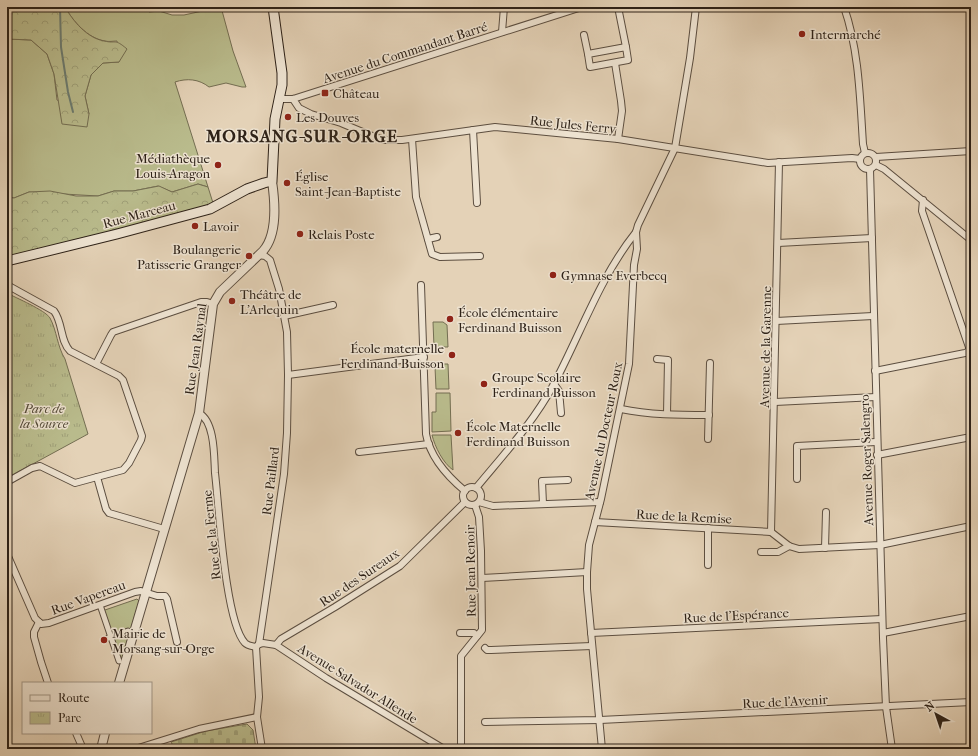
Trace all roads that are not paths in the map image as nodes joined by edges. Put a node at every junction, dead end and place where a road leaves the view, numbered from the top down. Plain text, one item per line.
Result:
1 (273, 7) edge
2 (504, 7) edge
3 (582, 7) edge
4 (618, 7) edge
5 (696, 7) edge
6 (844, 7) edge
7 (502, 32) junction
8 (584, 35) dead end
9 (626, 46) junction
10 (588, 54) junction
11 (615, 63) junction
12 (280, 99) junction
13 (294, 99) junction
14 (473, 130) junction
15 (412, 138) junction
16 (618, 139) junction
17 (675, 148) junction
18 (971, 151) edge
19 (865, 153) junction
20 (876, 157) junction
21 (860, 159) junction
22 (779, 162) junction
23 (876, 165) junction
24 (870, 169) junction
25 (272, 181) junction
26 (923, 200) junction
27 (477, 203) dead end
28 (636, 232) junction
29 (437, 237) dead end
30 (872, 238) junction
31 (428, 239) junction
32 (971, 240) edge
33 (778, 243) junction
34 (259, 255) junction
35 (480, 256) dead end
36 (7, 261) edge
37 (7, 285) edge
38 (421, 285) dead end
39 (213, 304) junction
40 (333, 305) dead end
41 (284, 316) junction
42 (873, 316) junction
43 (776, 321) junction
44 (971, 351) edge
45 (424, 358) junction
46 (657, 360) dead end
47 (710, 363) dead end
48 (96, 364) junction
49 (875, 371) junction
50 (288, 375) junction
51 (554, 384) junction
52 (876, 397) junction
53 (775, 402) junction
54 (621, 409) junction
55 (199, 413) junction
56 (561, 413) dead end
57 (667, 414) junction
58 (709, 415) junction
59 (971, 437) edge
60 (708, 439) dead end
61 (876, 442) junction
62 (429, 444) junction
63 (359, 452) dead end
64 (877, 455) junction
65 (96, 477) junction
66 (797, 479) dead end
67 (568, 480) dead end
68 (7, 482) edge
69 (476, 488) junction
70 (465, 491) junction
71 (465, 502) junction
72 (600, 502) junction
73 (477, 504) junction
74 (543, 504) junction
75 (826, 512) dead end
76 (595, 522) junction
77 (971, 526) edge
78 (708, 528) junction
79 (164, 529) junction
80 (771, 532) junction
81 (880, 545) junction
82 (789, 546) junction
83 (825, 548) junction
84 (761, 552) dead end
85 (7, 554) edge
86 (708, 566) dead end
87 (587, 572) junction
88 (482, 578) junction
89 (146, 592) junction
90 (100, 605) junction
91 (971, 616) edge
92 (882, 619) junction
93 (38, 622) junction
94 (460, 633) dead end
95 (591, 633) junction
96 (883, 633) junction
97 (134, 634) junction
98 (477, 636) junction
99 (109, 637) junction
100 (177, 642) dead end
101 (276, 645) junction
102 (258, 646) junction
103 (592, 646) junction
104 (485, 648) dead end
105 (119, 661) dead end
106 (48, 682) edge
107 (119, 682) edge
108 (971, 702) edge
109 (886, 707) junction
110 (256, 717) junction
111 (600, 720) junction
112 (485, 722) dead end
113 (76, 734) edge
114 (105, 734) edge
115 (83, 749) edge
116 (101, 749) edge
117 (135, 749) edge
118 (262, 749) edge
119 (444, 749) edge
120 (461, 749) edge
121 (602, 749) edge
122 (892, 749) edge

1 - 12 main road, Rue Jean Raynal
2 - 7 street
3 - 7 street, Avenue du Commandant Barré
4 - 9 street
5 - 17 street, Avenue du Docteur Roux
6 - 19 street
7 - 13 street, Avenue du Commandant Barré
8 - 10 street
9 - 10 street
9 - 11 street
10 - 11 street
11 - 16 street
12 - 13 street, Avenue du Commandant Barré
12 - 25 main road, Rue Jean Raynal
13 - 15 street, Rue Jules Ferry
14 - 15 street, Rue Jules Ferry
14 - 16 street, Rue Jules Ferry
14 - 27 street
15 - 31 street
16 - 17 street, Rue Jules Ferry
17 - 22 street, Rue Jules Ferry
17 - 28 street, Avenue du Docteur Roux
18 - 20 street
19 - 20 street
19 - 21 street
20 - 23 street
21 - 22 street, Rue Jules Ferry
21 - 24 street
22 - 33 street, Avenue de la Garenne
23 - 24 street
23 - 26 street
24 - 30 street, Avenue Roger Salengro
25 - 34 street, Rue Jean Raynal
25 - 36 main road, Rue Marceau
26 - 32 street
26 - 44 street
28 - 51 street
28 - 54 street, Avenue du Docteur Roux
29 - 31 street
30 - 33 street
30 - 42 street, Avenue Roger Salengro
31 - 35 street
33 - 43 street, Avenue de la Garenne
34 - 39 street, Rue Jean Raynal
34 - 41 street, Rue Paillard
37 - 48 street
38 - 45 street
39 - 48 street
39 - 55 street, Rue Jean Raynal
40 - 41 street
41 - 50 street, Rue Paillard
42 - 43 street
42 - 49 street, Avenue Roger Salengro
43 - 53 street, Avenue de la Garenne
44 - 49 street
45 - 50 street
45 - 62 street
46 - 57 street
47 - 58 street
48 - 65 street
49 - 52 street, Avenue Roger Salengro
50 - 102 street, Rue Paillard
51 - 56 street
51 - 69 street
52 - 53 street
52 - 61 street, Avenue Roger Salengro
53 - 80 street, Avenue de la Garenne
54 - 57 street
54 - 72 street, Avenue du Docteur Roux
55 - 79 street, Rue Jean Raynal
55 - 102 street, Rue de la Ferme
57 - 58 street
58 - 60 street
59 - 64 street
61 - 64 street, Avenue Roger Salengro
61 - 66 street
62 - 63 street
62 - 70 street
64 - 81 street, Avenue Roger Salengro
65 - 68 street
65 - 79 street
67 - 74 street
69 - 70 street
69 - 73 street
70 - 71 street
71 - 73 street
71 - 101 street, Rue des Sureaux
72 - 74 street
72 - 76 street, Avenue du Docteur Roux
73 - 74 street
73 - 88 street, Rue Jean Renoir
75 - 83 street
76 - 78 street, Rue de la Remise
76 - 87 street, Avenue du Docteur Roux
77 - 81 street
78 - 80 street, Rue de la Remise
78 - 86 street
79 - 89 street, Rue Jean Raynal
80 - 82 street
81 - 83 street
81 - 92 street, Avenue Roger Salengro
82 - 83 street
82 - 84 street
85 - 93 street
87 - 88 street
87 - 95 street, Avenue du Docteur Roux
88 - 98 street, Rue Jean Renoir
89 - 90 street, Rue Vapereau
89 - 97 street, Rue Jean Raynal
89 - 100 street
90 - 93 street, Rue Vapereau
90 - 99 street
91 - 96 street
92 - 95 street, Rue de l'Espérance
92 - 96 street, Avenue Roger Salengro
93 - 106 street
94 - 98 street, Rue Jean Renoir
95 - 103 street, Avenue du Docteur Roux
96 - 109 street, Avenue Roger Salengro
97 - 99 street
97 - 107 street, Rue Jean Raynal
98 - 120 street, Rue Jean Renoir
99 - 105 street
101 - 102 street
101 - 119 street, Avenue Salvador Allende
102 - 110 street, Rue Paillard
103 - 104 street
103 - 111 street, Avenue du Docteur Roux
108 - 109 street, Rue de l'Avenir
109 - 111 street, Rue de l'Avenir
109 - 122 street, Avenue Roger Salengro
110 - 117 street
110 - 118 street, Rue Paillard
111 - 112 street, Rue de l'Avenir
111 - 121 street, Avenue du Docteur Roux
113 - 115 street
114 - 116 street

